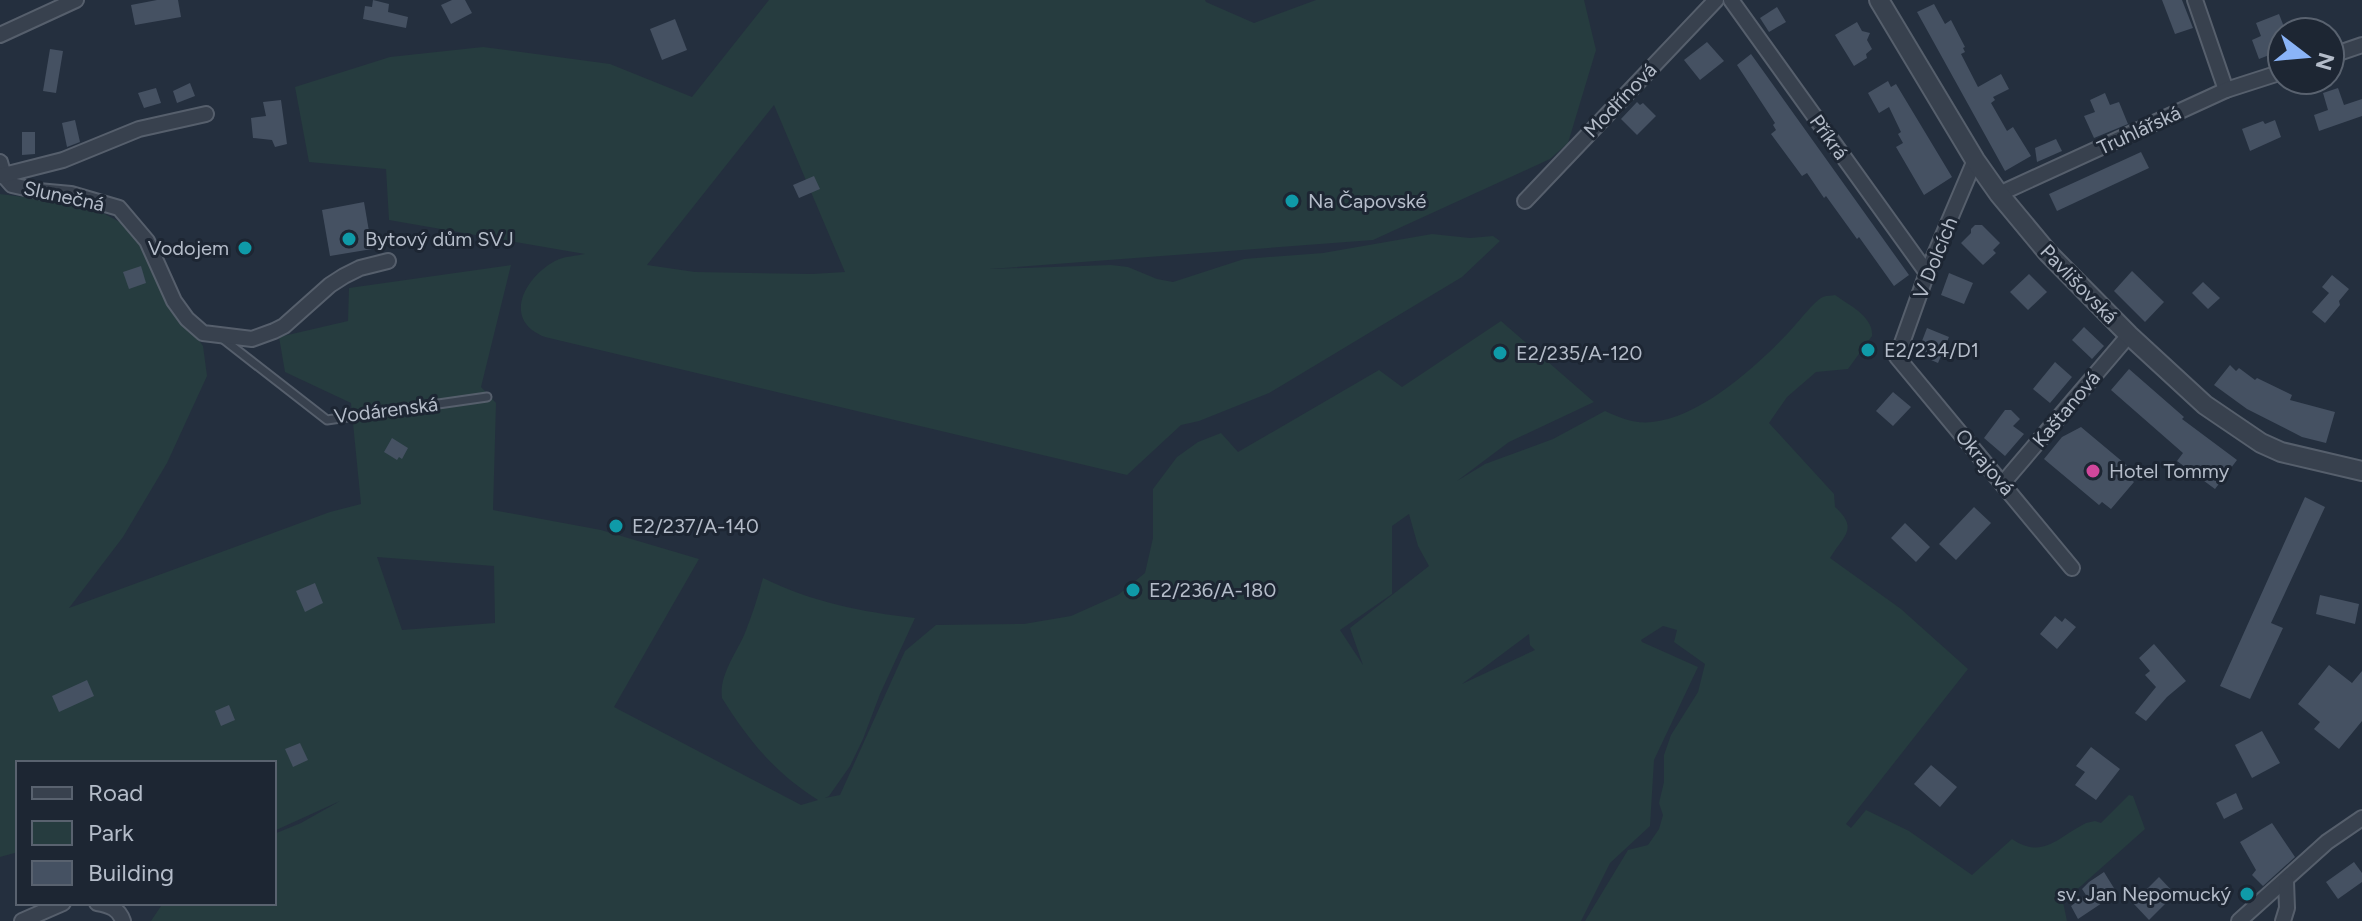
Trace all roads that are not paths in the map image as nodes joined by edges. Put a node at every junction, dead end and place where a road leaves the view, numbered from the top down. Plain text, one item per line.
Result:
1 (76, 0) edge
2 (1716, 0) edge
3 (1731, 0) edge
4 (2195, 0) edge
5 (1881, 1) edge
6 (0, 35) edge
7 (2266, 77) edge
8 (2226, 90) junction
9 (206, 114) dead end
10 (1975, 160) junction
11 (1, 172) edge
12 (1999, 194) junction
13 (1525, 201) dead end
14 (388, 261) dead end
15 (1927, 273) junction
16 (210, 334) junction
17 (2129, 335) junction
18 (1897, 357) joint
19 (487, 397) dead end
20 (2362, 471) edge
21 (2003, 483) junction
22 (2072, 568) dead end
23 (2362, 818) edge
24 (2286, 881) junction
25 (58, 905) edge
26 (107, 905) edge
27 (22, 921) edge
28 (123, 921) edge
29 (2239, 921) edge
30 (2283, 921) edge

1 - 6 street
2 - 13 street, Modřínová
3 - 15 street, Příkrá
4 - 8 street
5 - 10 street, Pavlišovská
7 - 8 street, Truhlářská
8 - 12 street, Truhlářská
9 - 11 street, Slunečná
10 - 12 street, Pavlišovská
10 - 15 street, V Dolcích
11 - 16 street, Slunečná
12 - 17 street, Pavlišovská
14 - 16 street
15 - 18 street, V Dolcích
16 - 19 lane, Vodárenská
17 - 20 street, Pavlišovská
17 - 21 street, Kaštanová
18 - 21 street, Okrajová
21 - 22 street, Okrajová
23 - 24 street
24 - 29 street
24 - 30 street
25 - 27 street
26 - 28 street

